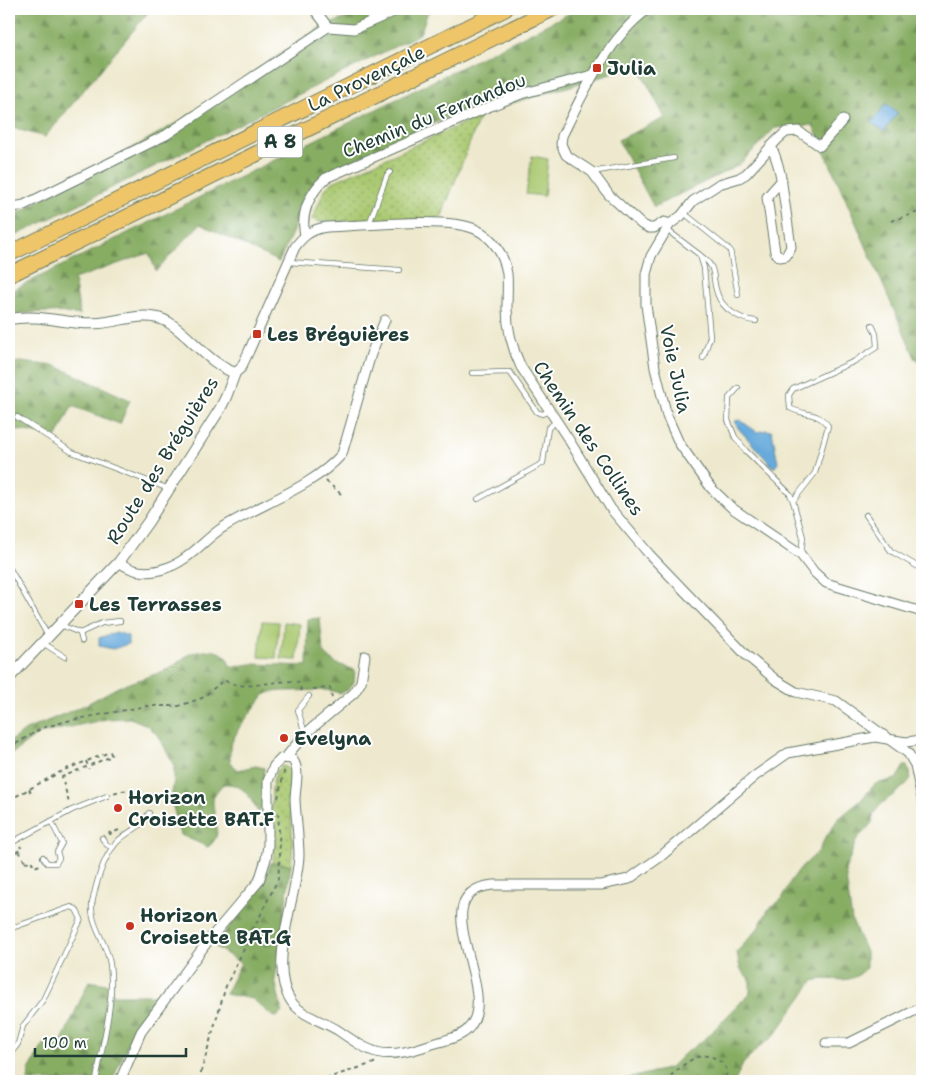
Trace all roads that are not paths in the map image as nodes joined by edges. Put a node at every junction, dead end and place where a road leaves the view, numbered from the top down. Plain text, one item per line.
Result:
1 (314, 9) edge
2 (400, 9) edge
3 (505, 9) edge
4 (552, 9) edge
5 (648, 9) edge
6 (328, 27) junction
7 (592, 75) junction
8 (844, 120) dead end
9 (771, 146) junction
10 (674, 158) dead end
11 (390, 172) dead end
12 (592, 172) junction
13 (782, 180) junction
14 (9, 208) edge
15 (684, 212) junction
16 (369, 225) junction
17 (668, 227) junction
18 (305, 235) junction
19 (9, 254) edge
20 (700, 255) junction
21 (288, 262) junction
22 (399, 270) dead end
23 (9, 275) edge
24 (738, 295) dead end
25 (9, 319) edge
26 (385, 320) dead end
27 (756, 321) dead end
28 (872, 325) dead end
29 (703, 358) dead end
30 (235, 372) junction
31 (472, 373) dead end
32 (738, 388) dead end
33 (550, 411) junction
34 (17, 417) dead end
35 (557, 421) junction
36 (169, 488) junction
37 (478, 499) dead end
38 (793, 501) junction
39 (866, 515) dead end
40 (801, 556) junction
41 (119, 562) junction
42 (9, 567) edge
43 (922, 569) edge
44 (922, 612) edge
45 (120, 621) dead end
46 (59, 624) junction
47 (80, 633) junction
48 (45, 640) junction
49 (82, 641) dead end
50 (65, 656) dead end
51 (365, 656) dead end
52 (9, 678) edge
53 (309, 696) dead end
54 (305, 734) junction
55 (922, 740) edge
56 (893, 741) junction
57 (286, 757) junction
58 (107, 796) road end
59 (922, 800) edge
60 (149, 813) road end
61 (51, 821) junction
62 (28, 825) dead end
63 (32, 831) junction
64 (102, 838) dead end
65 (9, 844) edge
66 (113, 847) junction
67 (43, 857) dead end
68 (91, 910) junction
69 (80, 913) junction
70 (9, 928) edge
71 (922, 1007) edge
72 (826, 1044) dead end
73 (9, 1056) edge
74 (96, 1081) edge
75 (120, 1081) edge

1 - 6 street
2 - 6 street
3 - 19 highway, La Provençale / A 8
4 - 23 highway, La Provençale / A 8
5 - 7 street
6 - 14 street
7 - 12 street
7 - 18 street, Chemin du Ferrandou
8 - 9 street, Voie Julia
9 - 13 street
9 - 15 street, Voie Julia
10 - 12 lane
11 - 16 lane
12 - 17 street
13 - 13 street
15 - 17 street, Voie Julia
15 - 24 lane
16 - 18 street, Chemin des Collines
16 - 33 street, Chemin des Collines
17 - 20 lane
17 - 40 street, Voie Julia
18 - 21 street, Route des Bréguières
20 - 27 lane
20 - 29 lane
21 - 22 lane
21 - 30 street, Route des Bréguières
25 - 30 street
26 - 41 street
28 - 38 lane
30 - 36 street, Route des Bréguières
31 - 33 lane
32 - 38 lane
33 - 35 street, Chemin des Collines
34 - 36 lane
35 - 37 lane
35 - 56 street, Chemin des Collines
36 - 41 street, Route des Bréguières
38 - 40 lane
39 - 43 lane
40 - 44 street, Voie Julia
41 - 46 street, Route des Bréguières
42 - 48 lane
45 - 47 lane
46 - 47 lane
46 - 48 street, Route des Bréguières
47 - 49 lane
48 - 50 lane
48 - 52 street, Route des Bréguières
51 - 54 street
53 - 54 lane
54 - 57 street
55 - 56 street
56 - 57 street
56 - 59 street, Chemin des Collines
57 - 75 street
58 - 61 lane
60 - 66 lane
61 - 63 lane
61 - 67 lane
62 - 63 lane
63 - 65 lane
64 - 66 lane
66 - 68 lane
68 - 69 lane
68 - 74 lane
69 - 70 lane
69 - 73 lane
71 - 72 street

